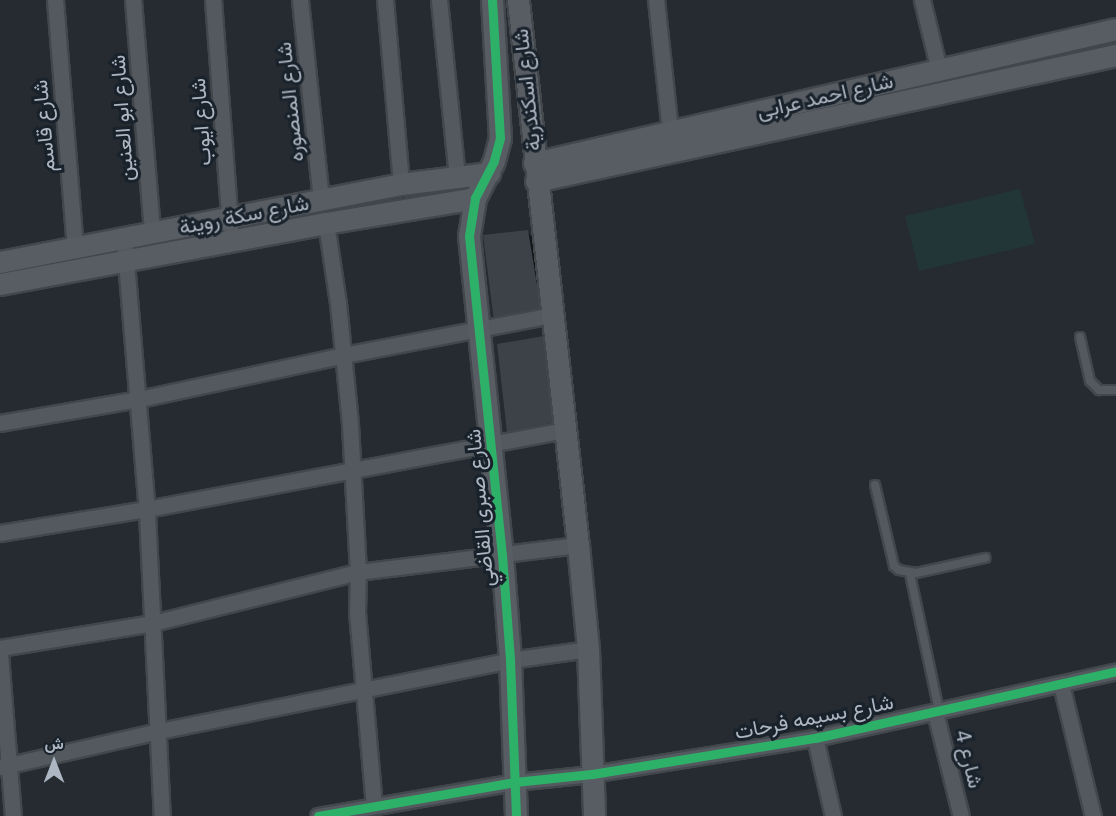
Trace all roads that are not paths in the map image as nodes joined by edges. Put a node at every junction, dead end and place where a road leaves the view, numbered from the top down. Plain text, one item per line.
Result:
1 (55, 0) edge
2 (134, 0) edge
3 (213, 0) edge
4 (300, 0) edge
5 (385, 0) edge
6 (439, 0) edge
7 (492, 0) edge
8 (518, 0) edge
9 (656, 0) edge
10 (922, 0) edge
11 (1116, 29) edge
12 (1116, 55) edge
13 (939, 70) junction
14 (670, 131) junction
15 (708, 133) junction
16 (535, 172) junction
17 (489, 173) junction
18 (458, 178) junction
19 (402, 184) junction
20 (475, 198) junction
21 (321, 200) junction
22 (229, 218) junction
23 (326, 223) junction
24 (152, 233) junction
25 (123, 239) junction
26 (232, 241) junction
27 (75, 248) junction
28 (126, 261) junction
29 (0, 262) edge
30 (0, 284) edge
31 (552, 315) junction
32 (480, 328) junction
33 (1080, 337) dead end
34 (344, 356) junction
35 (1116, 390) edge
36 (139, 399) junction
37 (0, 423) edge
38 (565, 430) junction
39 (492, 442) junction
40 (352, 469) junction
41 (875, 484) dead end
42 (147, 509) junction
43 (0, 533) edge
44 (578, 545) junction
45 (502, 555) junction
46 (985, 558) dead end
47 (358, 572) junction
48 (910, 574) junction
49 (153, 623) junction
50 (0, 648) edge
51 (588, 649) junction
52 (0, 655) edge
53 (510, 660) junction
54 (1116, 671) edge
55 (1061, 684) junction
56 (363, 690) junction
57 (937, 711) junction
58 (159, 731) junction
59 (815, 738) junction
60 (4, 766) edge
61 (592, 774) junction
62 (515, 782) junction
63 (374, 805) junction
64 (13, 816) edge
65 (162, 816) edge
66 (318, 816) edge
67 (516, 816) edge
68 (594, 816) edge
69 (833, 816) edge
70 (961, 816) edge
71 (1093, 816) edge

1 - 27 street, شارع قاسم
2 - 24 street, شارع ابو العنين
3 - 22 street, شارع ايوب
4 - 21 street, شارع المنصوره
5 - 19 street
6 - 18 street
7 - 17 street, شارع اسكندرية
8 - 16 street, شارع اسكندرية
9 - 14 street
10 - 13 street
11 - 13 street, شارع احمد عرابى
12 - 15 street, شارع احمد عرابى
13 - 15 street, شارع احمد عرابى
14 - 15 street, شارع احمد عرابى
14 - 16 street, شارع احمد عرابى
15 - 16 street, شارع احمد عرابى
16 - 31 street
17 - 18 street, شارع سكة روينة
17 - 20 street, شارع اسكندرية
18 - 19 street, شارع سكة روينة
19 - 21 street, شارع سكة روينة
20 - 23 street, شارع سكة روينة
20 - 32 street, شارع صبرى القاضي
21 - 22 street, شارع سكة روينة
22 - 24 street, شارع سكة روينة
22 - 26 street, شارع ايوب
23 - 26 street, شارع سكة روينة
23 - 34 street
24 - 25 street, شارع سكة روينة
25 - 27 street, شارع سكة روينة
25 - 28 street
26 - 28 street, شارع سكة روينة
27 - 29 street, شارع سكة روينة
28 - 30 street, شارع سكة روينة
28 - 36 street
31 - 32 street
31 - 38 street
32 - 34 street
32 - 39 street, شارع صبرى القاضي
33 - 35 lane
34 - 36 street
34 - 40 street
36 - 37 street
36 - 42 street
38 - 39 street
38 - 44 street
39 - 40 street
39 - 45 street, شارع صبرى القاضي
40 - 42 street
40 - 47 street
41 - 48 lane
42 - 43 street
42 - 49 street
44 - 45 street
44 - 51 street
45 - 47 street
45 - 53 street, شارع صبرى القاضي
46 - 48 lane
47 - 49 street
47 - 56 street
48 - 57 lane
49 - 50 street
49 - 58 street
51 - 53 street
51 - 61 street
52 - 60 street
53 - 56 street
53 - 62 street, شارع صبرى القاضي
54 - 55 street, شارع بسيمه فرحات
55 - 57 street, شارع بسيمه فرحات
55 - 71 street
56 - 58 street
56 - 63 street
57 - 59 street, شارع بسيمه فرحات
57 - 70 street, شارع 4
58 - 60 street
58 - 65 street
59 - 61 street, شارع بسيمه فرحات
59 - 69 street
60 - 64 street
61 - 62 street, شارع بسيمه فرحات
61 - 68 street
62 - 63 street, شارع بسيمه فرحات
62 - 67 street, شارع صبرى القاضي
63 - 66 street, شارع بسيمه فرحات

